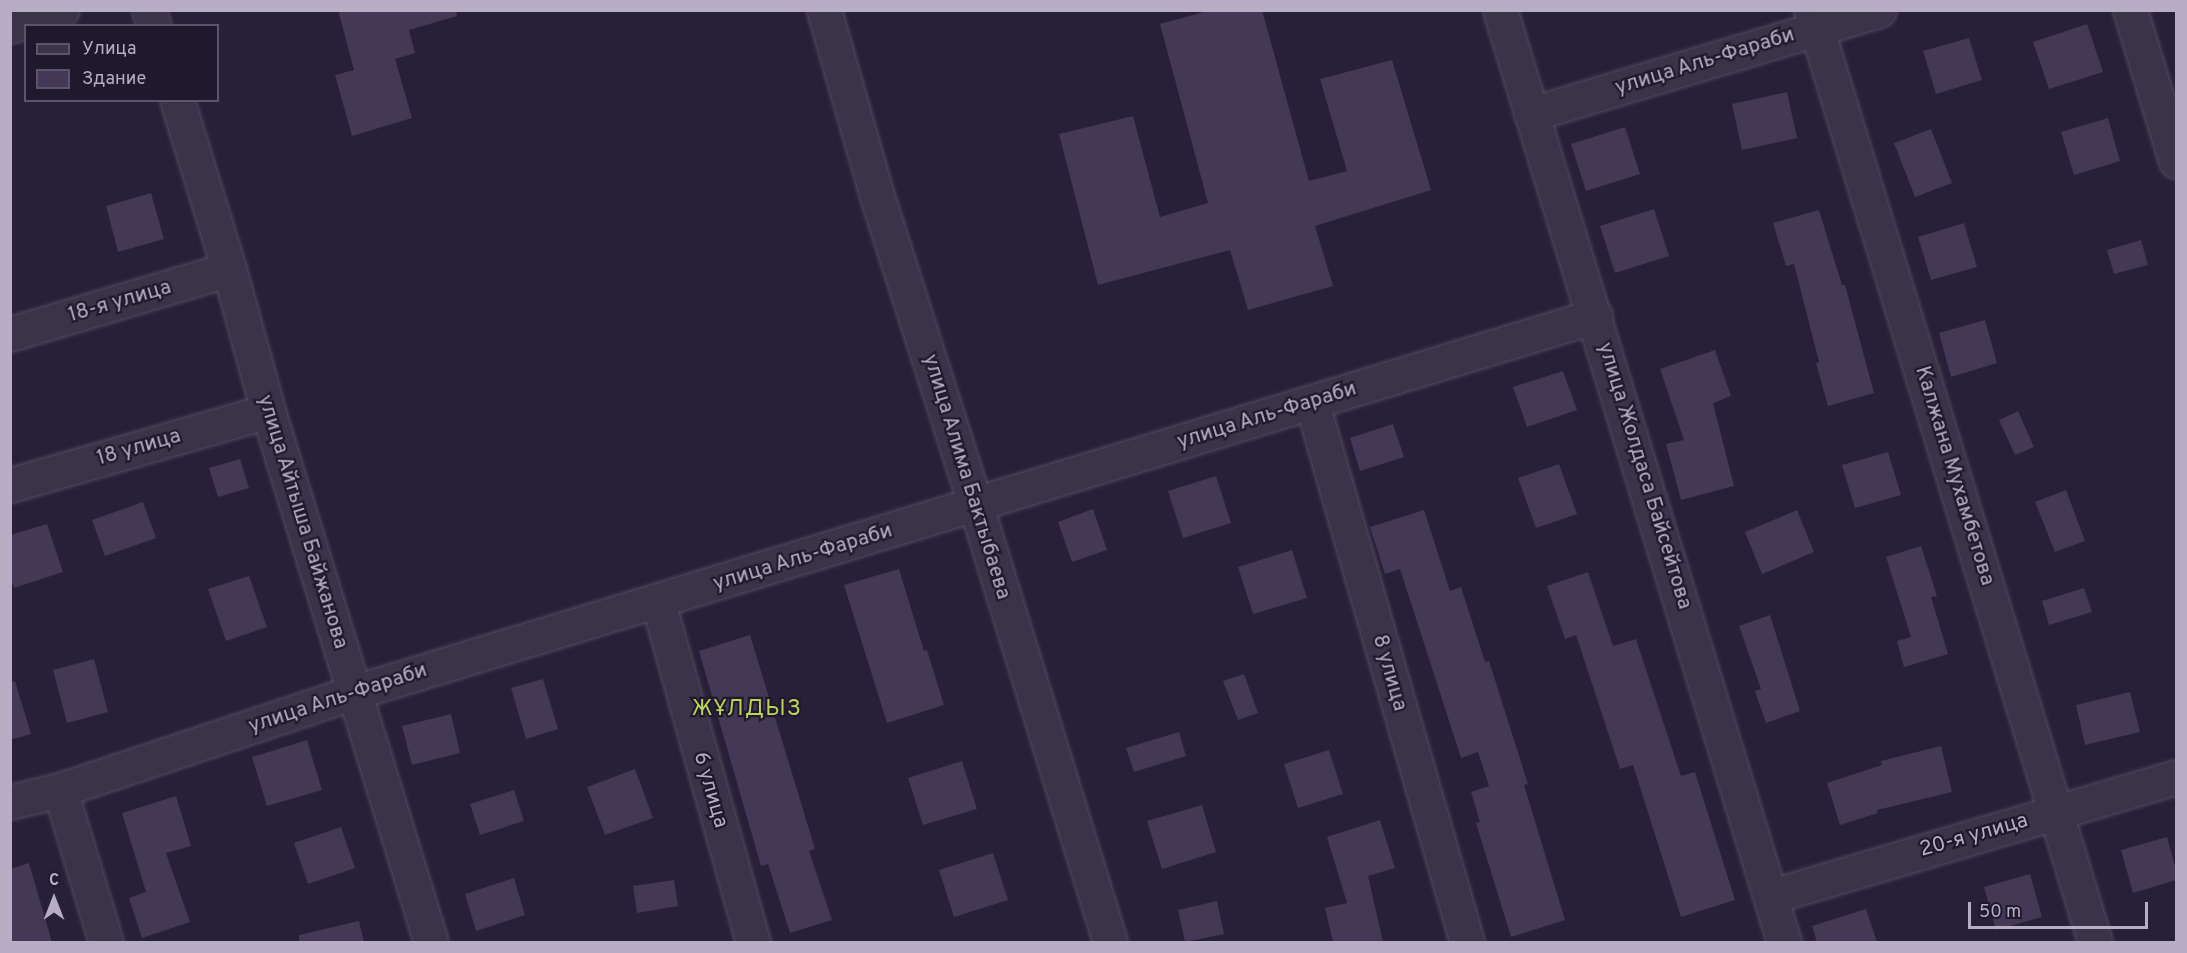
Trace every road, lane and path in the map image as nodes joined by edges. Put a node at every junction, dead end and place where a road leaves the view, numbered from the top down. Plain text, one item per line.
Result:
1 (62, 10) edge
2 (824, 10) edge
3 (1500, 10) edge
4 (1879, 10) edge
5 (2130, 10) edge
6 (1814, 20) edge
7 (10, 26) edge
8 (178, 102) edge
9 (1531, 114) junction
10 (2176, 161) edge
11 (229, 269) junction
12 (1595, 316) junction
13 (10, 334) edge
14 (1312, 403) junction
15 (268, 411) junction
16 (10, 485) edge
17 (976, 506) junction
18 (658, 602) junction
19 (355, 692) junction
20 (2176, 777) edge
21 (60, 790) junction
22 (10, 802) edge
23 (2057, 812) junction
24 (1772, 896) junction
25 (106, 942) edge
26 (430, 942) edge
27 (753, 942) edge
28 (1110, 942) edge
29 (1467, 942) edge
30 (1784, 942) edge
31 (2095, 942) edge

1 - 7 street
2 - 17 street, улица Алима Бактыбаева
3 - 9 street, улица Жолдаса Байсейтова
4 - 6 street, улица Аль-Фараби
5 - 10 street
6 - 9 street, улица Аль-Фараби
6 - 23 street, Калжана Мухамбетова
8 - 11 street, улица Айтыша Байжанова
9 - 12 street, улица Жолдаса Байсейтова
11 - 13 street, 18-я улица
11 - 15 street, улица Айтыша Байжанова
12 - 14 street, улица Аль-Фараби
12 - 24 street, улица Жолдаса Байсейтова
14 - 17 street, улица Аль-Фараби
14 - 29 street, 8 улица
15 - 16 street, 18 улица
15 - 19 street, улица Айтыша Байжанова
17 - 18 street, улица Аль-Фараби
17 - 28 street, улица Алима Бактыбаева
18 - 19 street, улица Аль-Фараби
18 - 27 street, 6 улица
19 - 21 street, улица Аль-Фараби
19 - 26 street, улица Айтыша Байжанова
20 - 23 street, 20-я улица
21 - 22 street, улица Аль-Фараби
21 - 25 street
23 - 24 street, 20-я улица
23 - 31 street, Калжана Мухамбетова
24 - 30 street, улица Жолдаса Байсейтова

